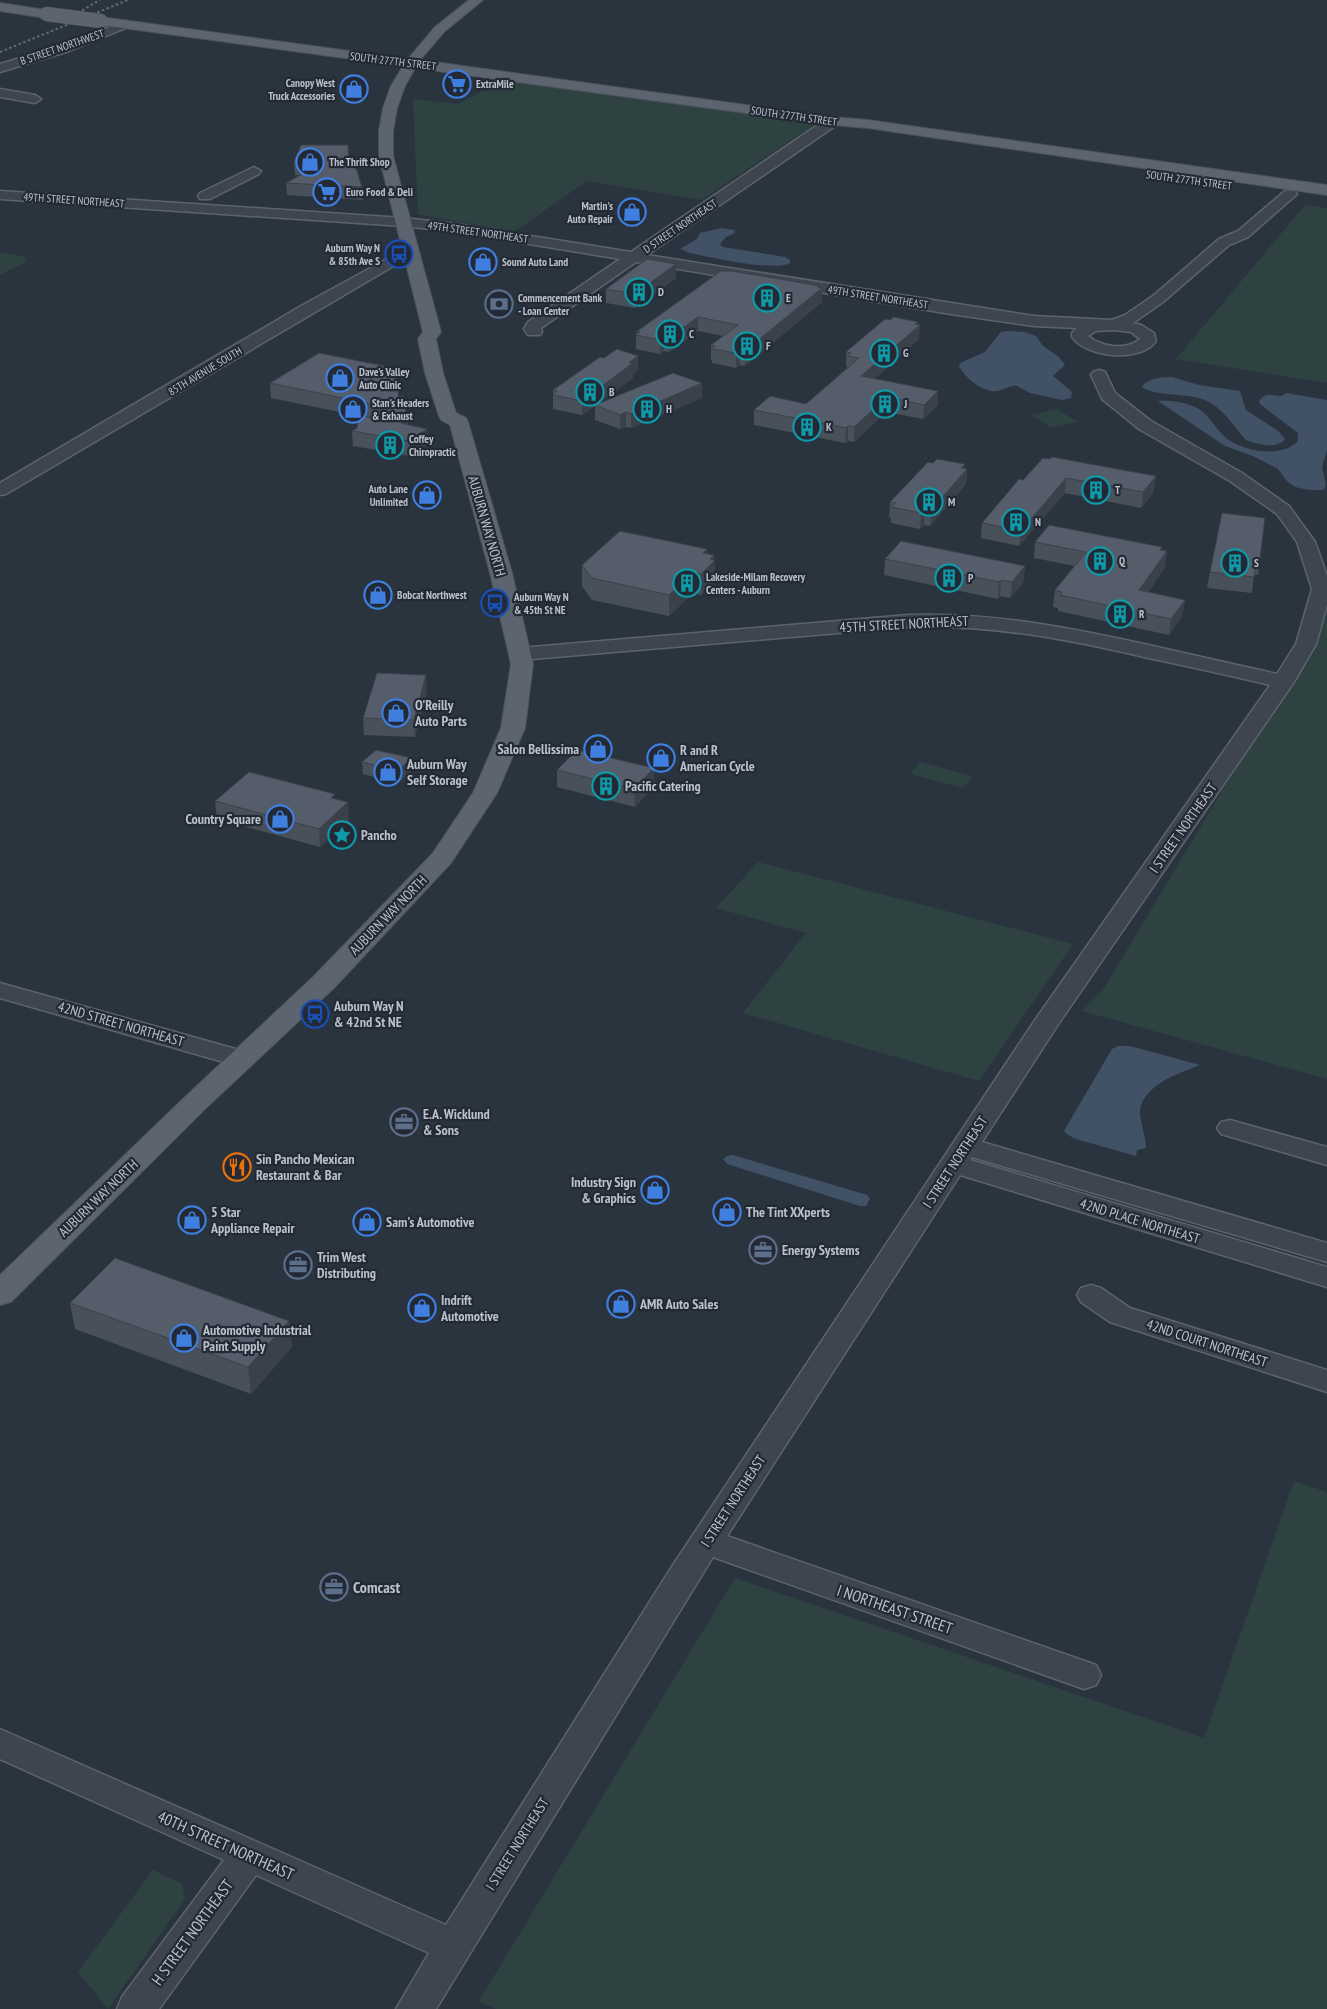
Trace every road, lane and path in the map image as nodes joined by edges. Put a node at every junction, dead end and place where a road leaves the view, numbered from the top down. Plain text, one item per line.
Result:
1 (476, 0) edge
2 (0, 7) edge
3 (448, 21) junction
4 (124, 24) junction
5 (357, 57) junction
6 (412, 64) junction
7 (0, 68) edge
8 (501, 74) junction
9 (395, 91) junction
10 (0, 93) edge
11 (35, 98) dead end
12 (839, 122) junction
13 (254, 171) dead end
14 (1222, 175) junction
15 (1327, 190) edge
16 (1282, 192) junction
17 (1327, 195) edge
18 (0, 196) edge
19 (1327, 199) edge
20 (208, 203) junction
21 (403, 222) junction
22 (410, 251) junction
23 (635, 257) junction
24 (1158, 299) junction
25 (951, 310) junction
26 (1108, 325) junction
27 (432, 332) junction
28 (534, 332) dead end
29 (1143, 332) junction
30 (1086, 343) junction
31 (1116, 350) junction
32 (448, 358) dead end
33 (1099, 375) junction
34 (0, 490) edge
35 (520, 661) junction
36 (1280, 688) junction
37 (0, 990) edge
38 (241, 1059) junction
39 (1230, 1128) dead end
40 (960, 1155) junction
41 (1327, 1156) edge
42 (1327, 1253) edge
43 (1327, 1277) edge
44 (0, 1294) edge
45 (1091, 1295) dead end
46 (1327, 1381) edge
47 (706, 1542) junction
48 (1084, 1675) dead end
49 (0, 1743) edge
50 (249, 1856) junction
51 (453, 1946) junction
52 (136, 2009) edge
53 (415, 2009) edge

1 - 3 main road
2 - 4 main road, SOUTH 277TH STREET, bridge
3 - 5 main road
3 - 6 main road
4 - 5 main road, SOUTH 277TH STREET
4 - 7 street, B STREET NORTHWEST
5 - 6 main road, SOUTH 277TH STREET
6 - 8 main road, SOUTH 277TH STREET
6 - 9 main road
8 - 9 main road
8 - 12 main road, SOUTH 277TH STREET
9 - 21 main road
10 - 11 street
12 - 14 main road, SOUTH 277TH STREET
12 - 16 main road, SOUTH 277TH STREET
12 - 23 street, D STREET NORTHEAST
13 - 20 street
14 - 15 main road, SOUTH 277TH STREET
14 - 16 main road
16 - 17 main road
16 - 19 main road, SOUTH 277TH STREET
16 - 24 street
18 - 20 street, 49TH STREET NORTHEAST
20 - 21 street, 49TH STREET NORTHEAST
21 - 22 main road
21 - 23 street, 49TH STREET NORTHEAST
22 - 27 main road
22 - 34 street, 85TH AVENUE SOUTH
23 - 25 street, 49TH STREET NORTHEAST
23 - 28 street, D STREET NORTHEAST
24 - 26 street
24 - 29 street
25 - 26 street, 49TH STREET NORTHEAST
25 - 30 street, 49TH STREET NORTHEAST
26 - 29 street, 49TH STREET NORTHEAST
26 - 30 street
27 - 32 main road
27 - 35 main road, AUBURN WAY NORTH
29 - 31 street
30 - 31 street, 49TH STREET NORTHEAST
30 - 33 street, I STREET NORTHEAST
31 - 33 street
33 - 36 street, I STREET NORTHEAST
35 - 36 street, 45TH STREET NORTHEAST
35 - 38 main road, AUBURN WAY NORTH
36 - 40 street, I STREET NORTHEAST
37 - 38 street, 42ND STREET NORTHEAST
38 - 44 main road, AUBURN WAY NORTH
39 - 41 street
40 - 42 street, 42ND PLACE NORTHEAST
40 - 43 street, 42ND PLACE NORTHEAST
40 - 47 street, I STREET NORTHEAST
45 - 46 street, 42ND COURT NORTHEAST
47 - 48 street, I NORTHEAST STREET
47 - 51 street, I STREET NORTHEAST
49 - 50 street, 40TH STREET NORTHEAST
50 - 51 street, 40TH STREET NORTHEAST
50 - 52 street, H STREET NORTHEAST
51 - 53 street, I STREET NORTHEAST

